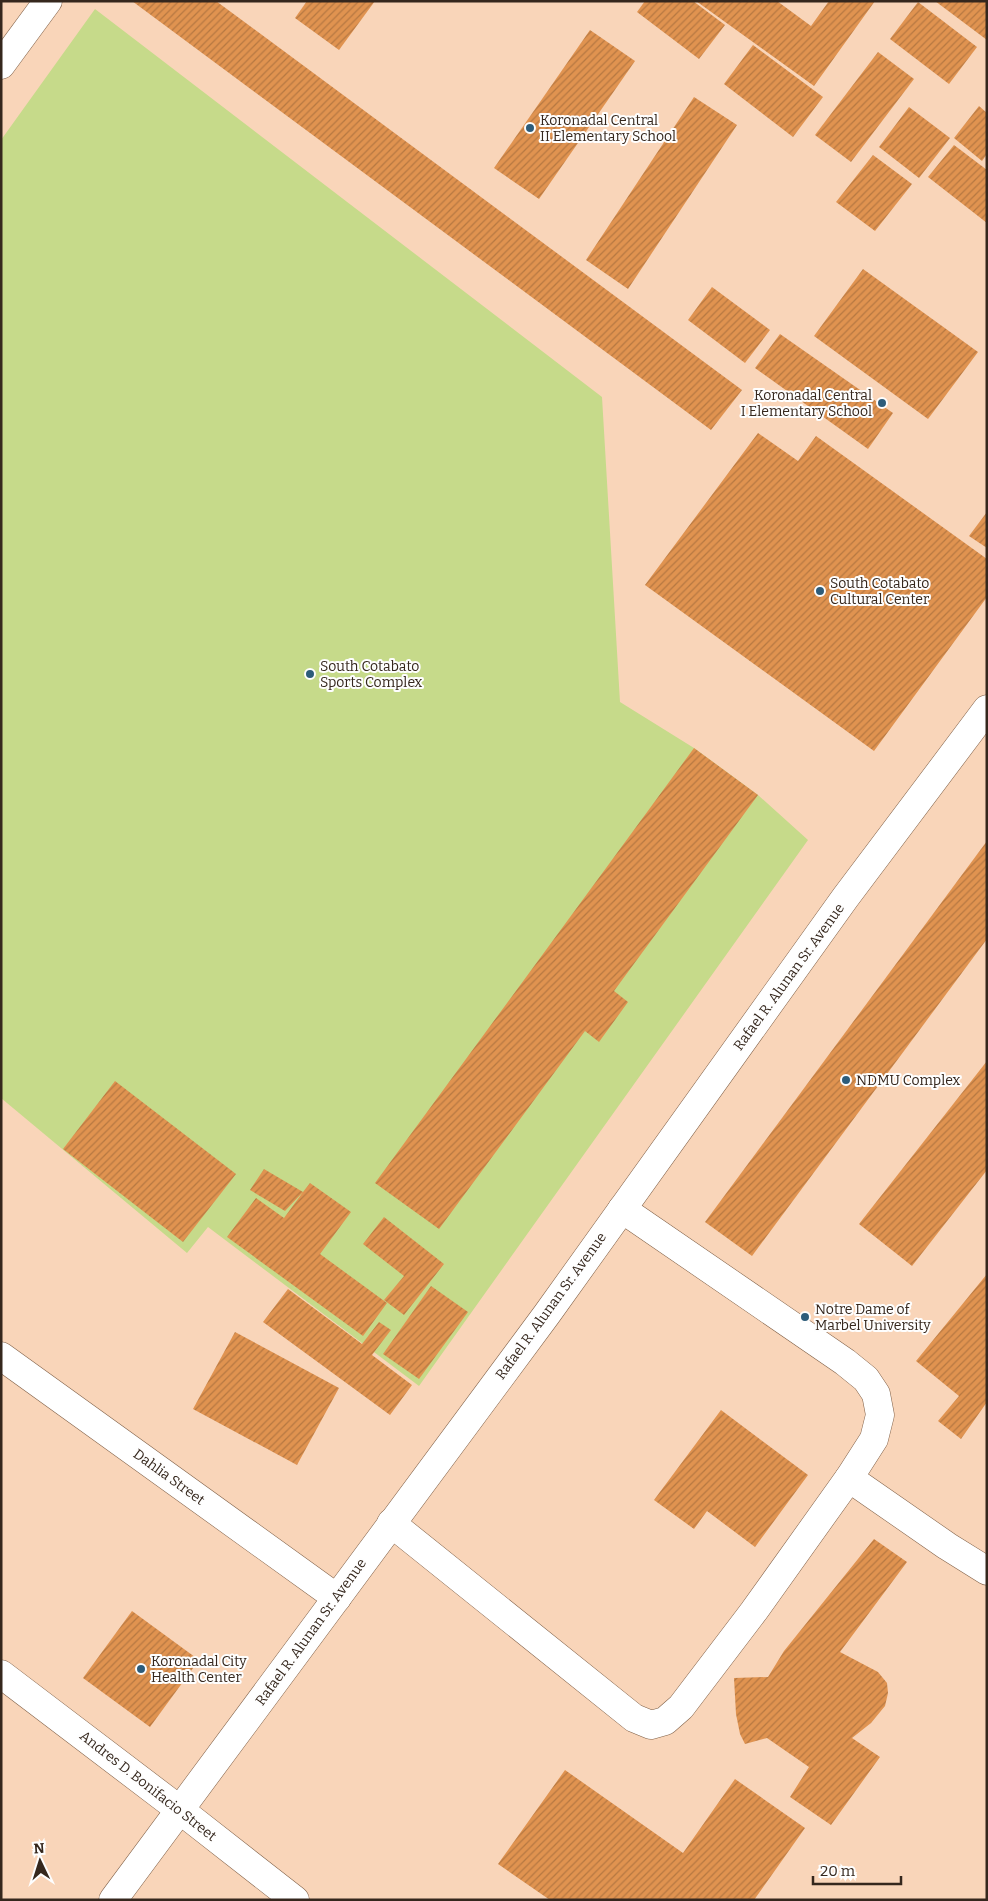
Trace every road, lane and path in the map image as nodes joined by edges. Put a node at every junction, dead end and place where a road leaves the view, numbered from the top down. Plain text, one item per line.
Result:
1 (48, 1) edge
2 (1, 65) edge
3 (987, 709) edge
4 (622, 1209) junction
5 (1, 1356) edge
6 (849, 1478) junction
7 (391, 1523) junction
8 (987, 1571) edge
9 (337, 1598) junction
10 (1, 1674) edge
11 (180, 1810) junction
12 (113, 1900) edge
13 (295, 1900) edge

1 - 2 main road
3 - 4 main road, Rafael R. Alunan Sr. Avenue
4 - 6 main road
4 - 7 main road, Rafael R. Alunan Sr. Avenue
5 - 9 main road, Dahlia Street
6 - 7 main road
6 - 8 main road
7 - 9 main road, Rafael R. Alunan Sr. Avenue
9 - 11 main road, Rafael R. Alunan Sr. Avenue
10 - 11 main road, Andres D. Bonifacio Street
11 - 12 main road, Rafael R. Alunan Sr. Avenue
11 - 13 main road, Andres D. Bonifacio Street

